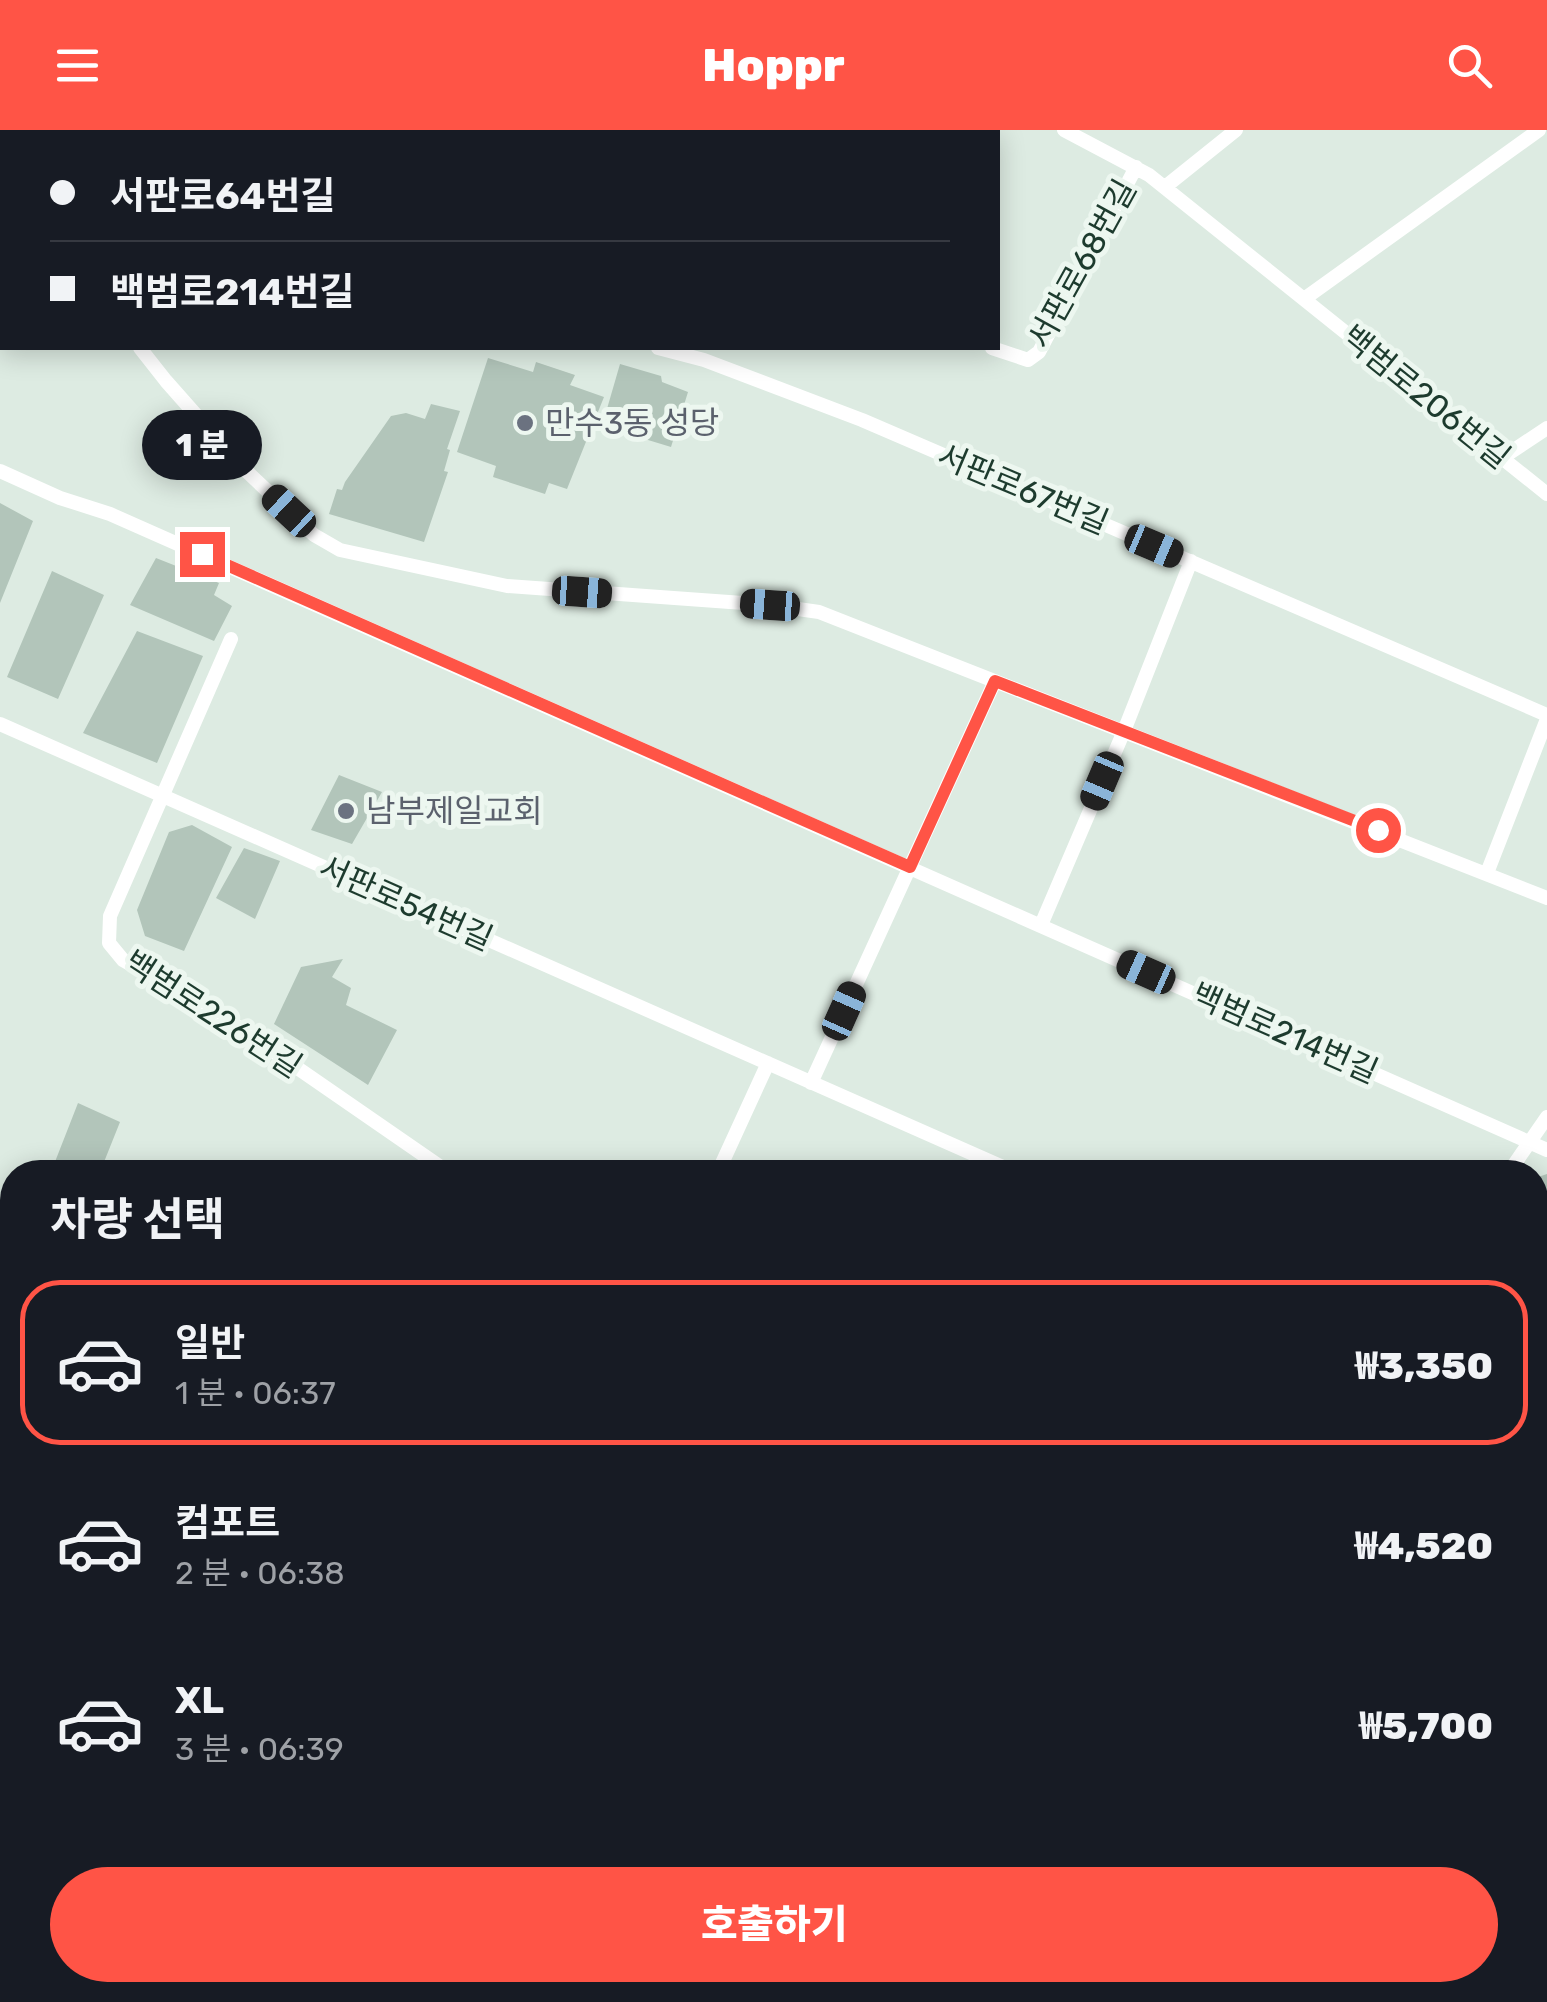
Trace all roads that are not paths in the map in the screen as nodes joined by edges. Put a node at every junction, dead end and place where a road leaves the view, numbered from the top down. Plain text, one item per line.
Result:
1 (1064, 130) edge
2 (1236, 130) edge
3 (1539, 130) edge
4 (1136, 167) junction
5 (1165, 187) junction
6 (1304, 300) junction
7 (142, 350) edge
8 (675, 350) edge
9 (998, 350) edge
10 (708, 354) edge
11 (1547, 428) edge
12 (1502, 458) junction
13 (0, 471) edge
14 (1547, 494) edge
15 (1191, 561) junction
16 (231, 639) dead end
17 (995, 681) junction
18 (1547, 717) edge
19 (0, 724) edge
20 (1124, 731) junction
21 (162, 796) junction
22 (910, 867) junction
23 (1487, 873) junction
24 (1547, 898) edge
25 (1041, 926) junction
26 (768, 1063) junction
27 (811, 1083) junction
28 (1547, 1117) edge
29 (1529, 1141) junction
30 (1547, 1150) edge
31 (431, 1160) edge
32 (724, 1160) edge
33 (987, 1160) edge
34 (1517, 1160) edge

1 - 4 lane, 백범로206번길
2 - 5 lane
3 - 6 lane, 백범로206번길
4 - 5 lane, 백범로206번길
4 - 9 lane, 서판로68번길
5 - 6 lane, 백범로206번길
6 - 12 lane, 백범로206번길
7 - 17 lane
8 - 10 lane, 서판로67번길
10 - 15 lane, 서판로67번길
11 - 12 lane
12 - 14 lane, 백범로206번길
13 - 22 lane, 백범로214번길
15 - 18 lane, 서판로67번길
15 - 20 lane
16 - 21 lane, 백범로226번길
17 - 20 lane
17 - 22 lane
18 - 23 lane
19 - 21 lane, 서판로54번길
20 - 23 lane
20 - 25 lane
21 - 26 lane, 서판로54번길
21 - 31 lane, 백범로226번길
22 - 25 lane, 백범로214번길
22 - 27 lane
23 - 24 lane
25 - 29 lane, 백범로214번길
26 - 27 lane, 서판로54번길
26 - 32 lane
27 - 33 lane, 서판로54번길
28 - 29 lane
29 - 30 lane, 백범로214번길
29 - 34 lane

